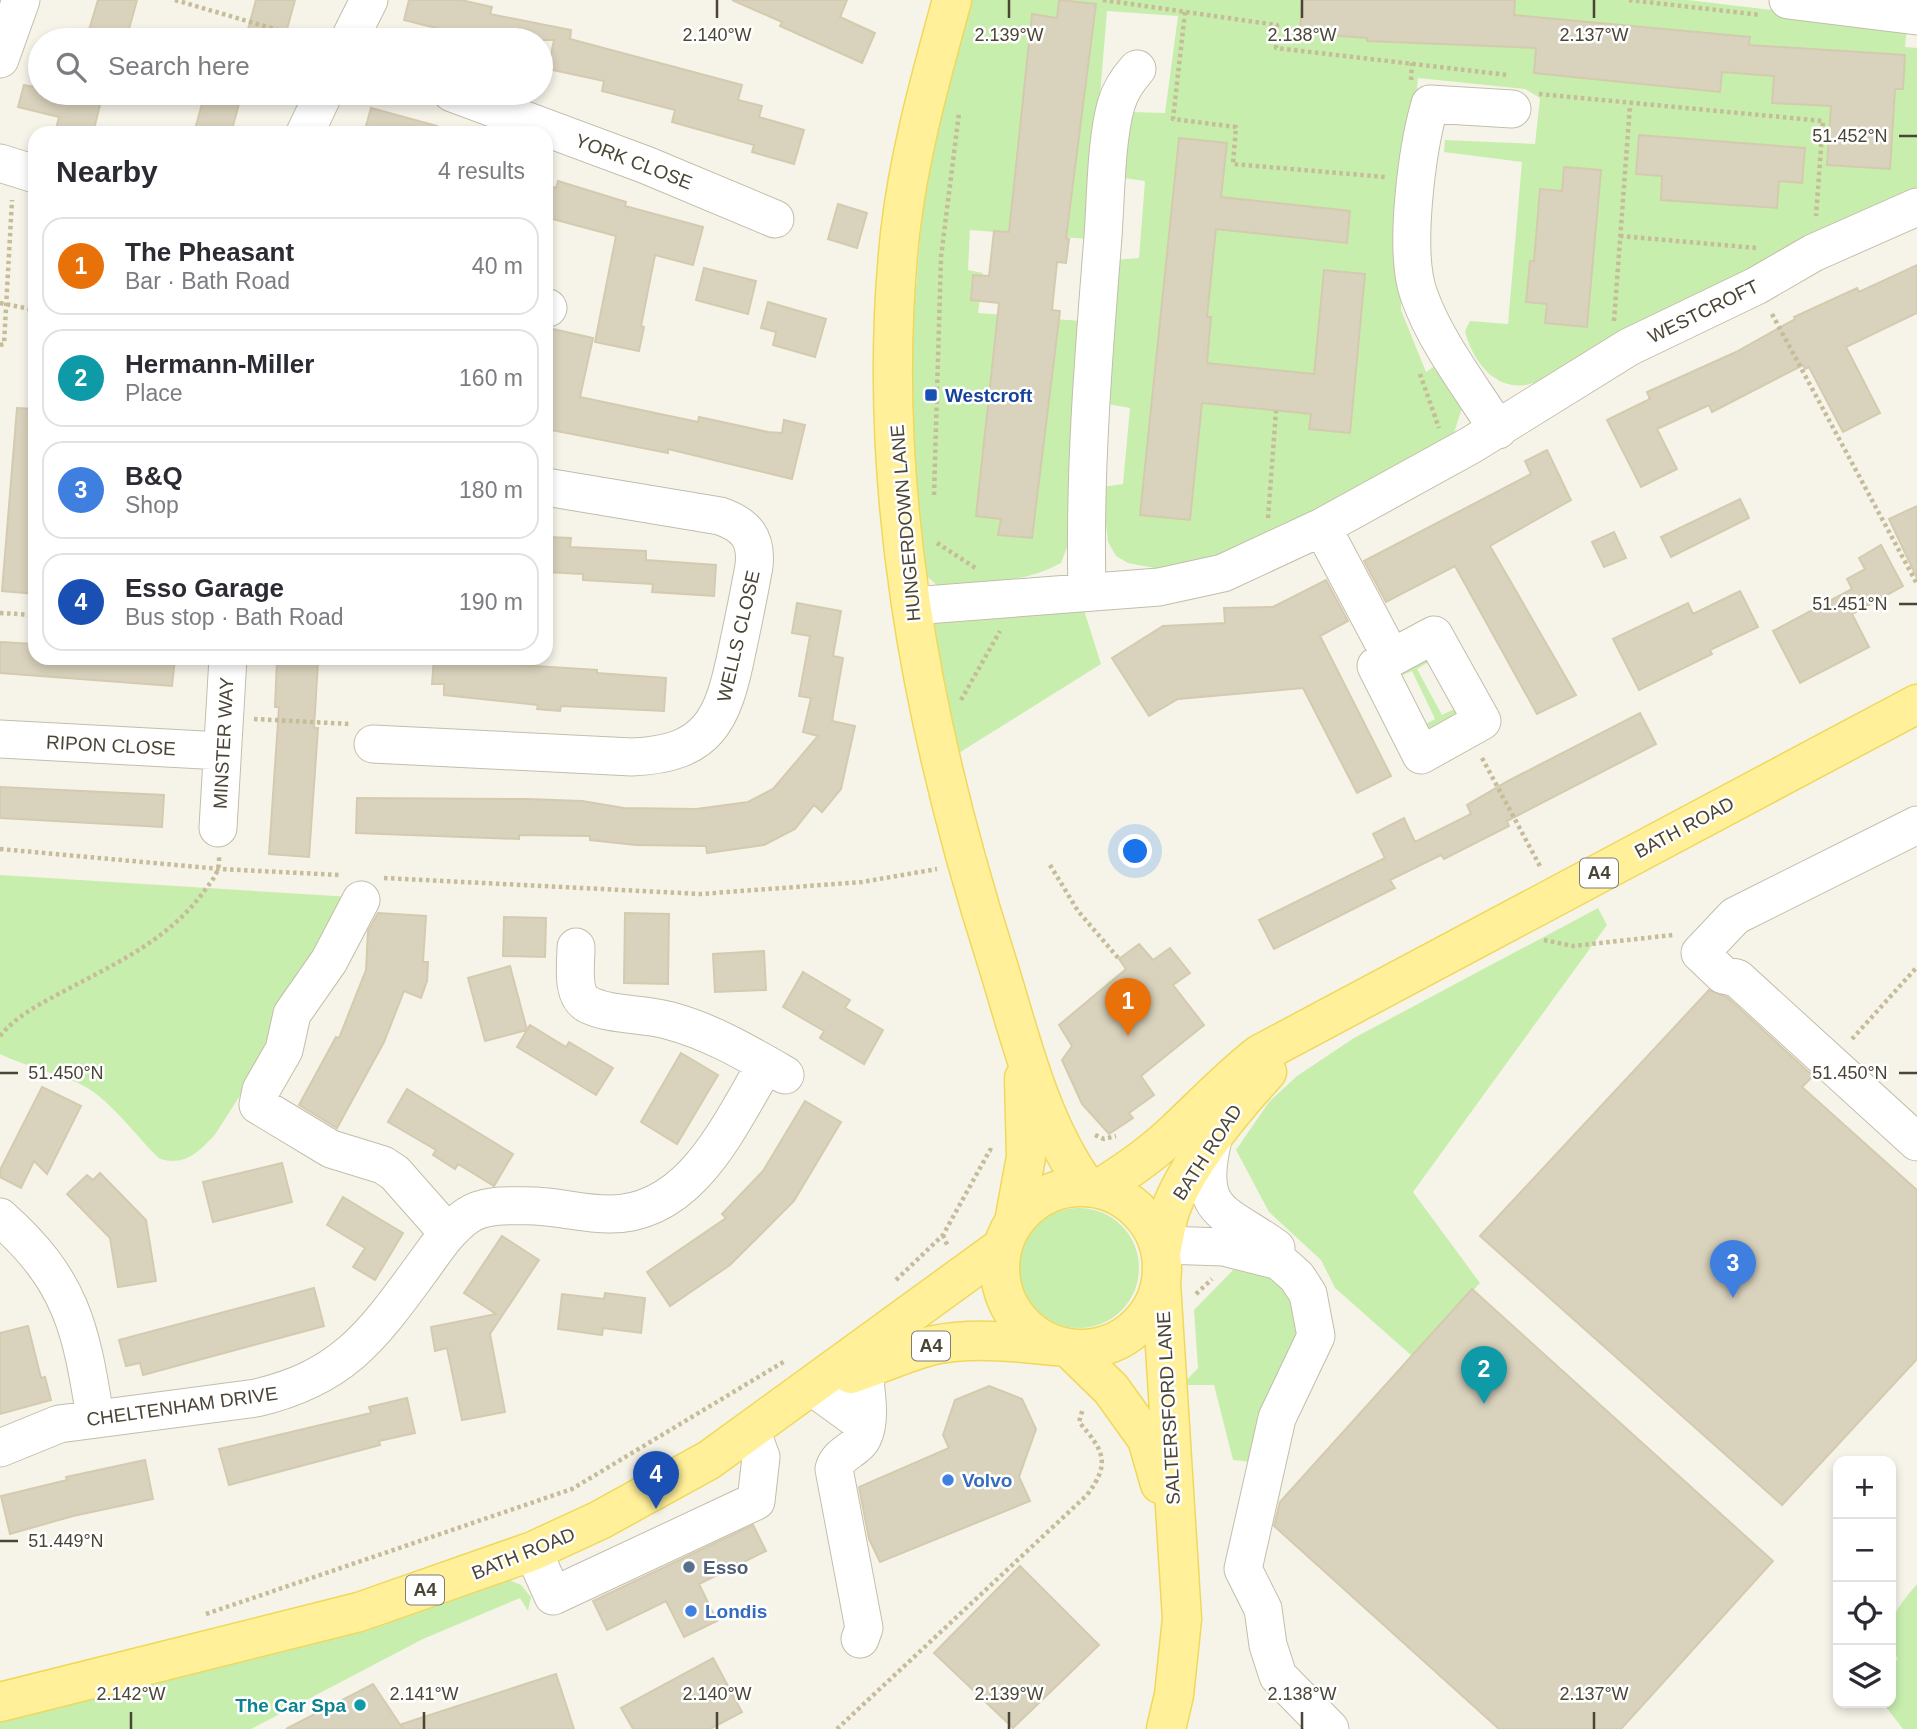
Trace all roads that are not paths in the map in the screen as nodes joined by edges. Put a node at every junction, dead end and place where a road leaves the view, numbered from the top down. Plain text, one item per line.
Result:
1 (21, 0) edge
2 (369, 0) edge
3 (952, 0) edge
4 (1788, 0) edge
5 (1917, 16) edge
6 (355, 28) edge
7 (0, 59) edge
8 (1138, 69) dead end
9 (318, 105) edge
10 (484, 105) edge
11 (1512, 109) dead end
12 (308, 126) edge
13 (541, 126) edge
14 (553, 130) edge
15 (1917, 207) edge
16 (756, 220) dead end
17 (1498, 430) junction
18 (553, 488) edge
19 (1322, 527) junction
20 (1087, 590) junction
21 (912, 606) junction
22 (1391, 657) junction
23 (228, 665) edge
24 (1909, 710) edge
25 (223, 735) junction
26 (392, 735) road end
27 (0, 739) edge
28 (1917, 825) edge
29 (218, 828) dead end
30 (359, 884) road end
31 (576, 947) dead end
32 (1341, 1010) junction
33 (1021, 1039) junction
34 (1213, 1139) junction
35 (1917, 1142) edge
36 (1093, 1187) junction
37 (0, 1217) edge
38 (448, 1233) junction
39 (1008, 1234) junction
40 (1169, 1271) junction
41 (1308, 1294) junction
42 (1063, 1347) junction
43 (864, 1369) junction
44 (801, 1372) junction
45 (95, 1417) junction
46 (866, 1426) junction
47 (751, 1430) junction
48 (0, 1448) edge
49 (1175, 1533) junction
50 (533, 1551) junction
51 (860, 1639) dead end
52 (0, 1702) edge
53 (1166, 1729) edge
54 (1329, 1729) edge

1 - 7 street
2 - 6 street
3 - 21 main road, HUNGERDOWN LANE
4 - 5 street
8 - 20 street
9 - 12 street
10 - 13 street, YORK CLOSE
11 - 17 street
14 - 16 street, YORK CLOSE
15 - 17 street, WESTCROFT
17 - 19 street, WESTCROFT
18 - 26 street, WELLS CLOSE
19 - 20 street, WESTCROFT
19 - 22 street
20 - 21 street, WESTCROFT
21 - 33 main road, HUNGERDOWN LANE
22 - 22 street
23 - 25 street, MINSTER WAY
24 - 32 main road, BATH ROAD / A4
25 - 27 street, RIPON CLOSE
25 - 29 street, MINSTER WAY
28 - 35 street
30 - 38 street
31 - 38 street, CHELTENHAM DRIVE
32 - 34 main road, BATH ROAD / A4
32 - 36 main road, BATH ROAD / A4
33 - 36 main road, HUNGERDOWN LANE
33 - 39 main road, HUNGERDOWN LANE
34 - 40 main road, BATH ROAD / A4
34 - 41 street
36 - 39 main road
36 - 40 main road
37 - 45 street
38 - 45 street, CHELTENHAM DRIVE
39 - 42 main road
39 - 44 main road, BATH ROAD / A4
40 - 41 street
40 - 42 main road
40 - 49 main road, SALTERSFORD LANE
41 - 54 street
42 - 43 main road, BATH ROAD / A4
42 - 49 main road, SALTERSFORD LANE
43 - 44 main road, BATH ROAD / A4
43 - 46 street
44 - 46 street
44 - 47 main road, BATH ROAD / A4
45 - 48 street, CHELTENHAM DRIVE
46 - 51 street
47 - 50 main road, BATH ROAD / A4
47 - 50 street
49 - 53 main road, SALTERSFORD LANE
50 - 52 main road, BATH ROAD / A4

